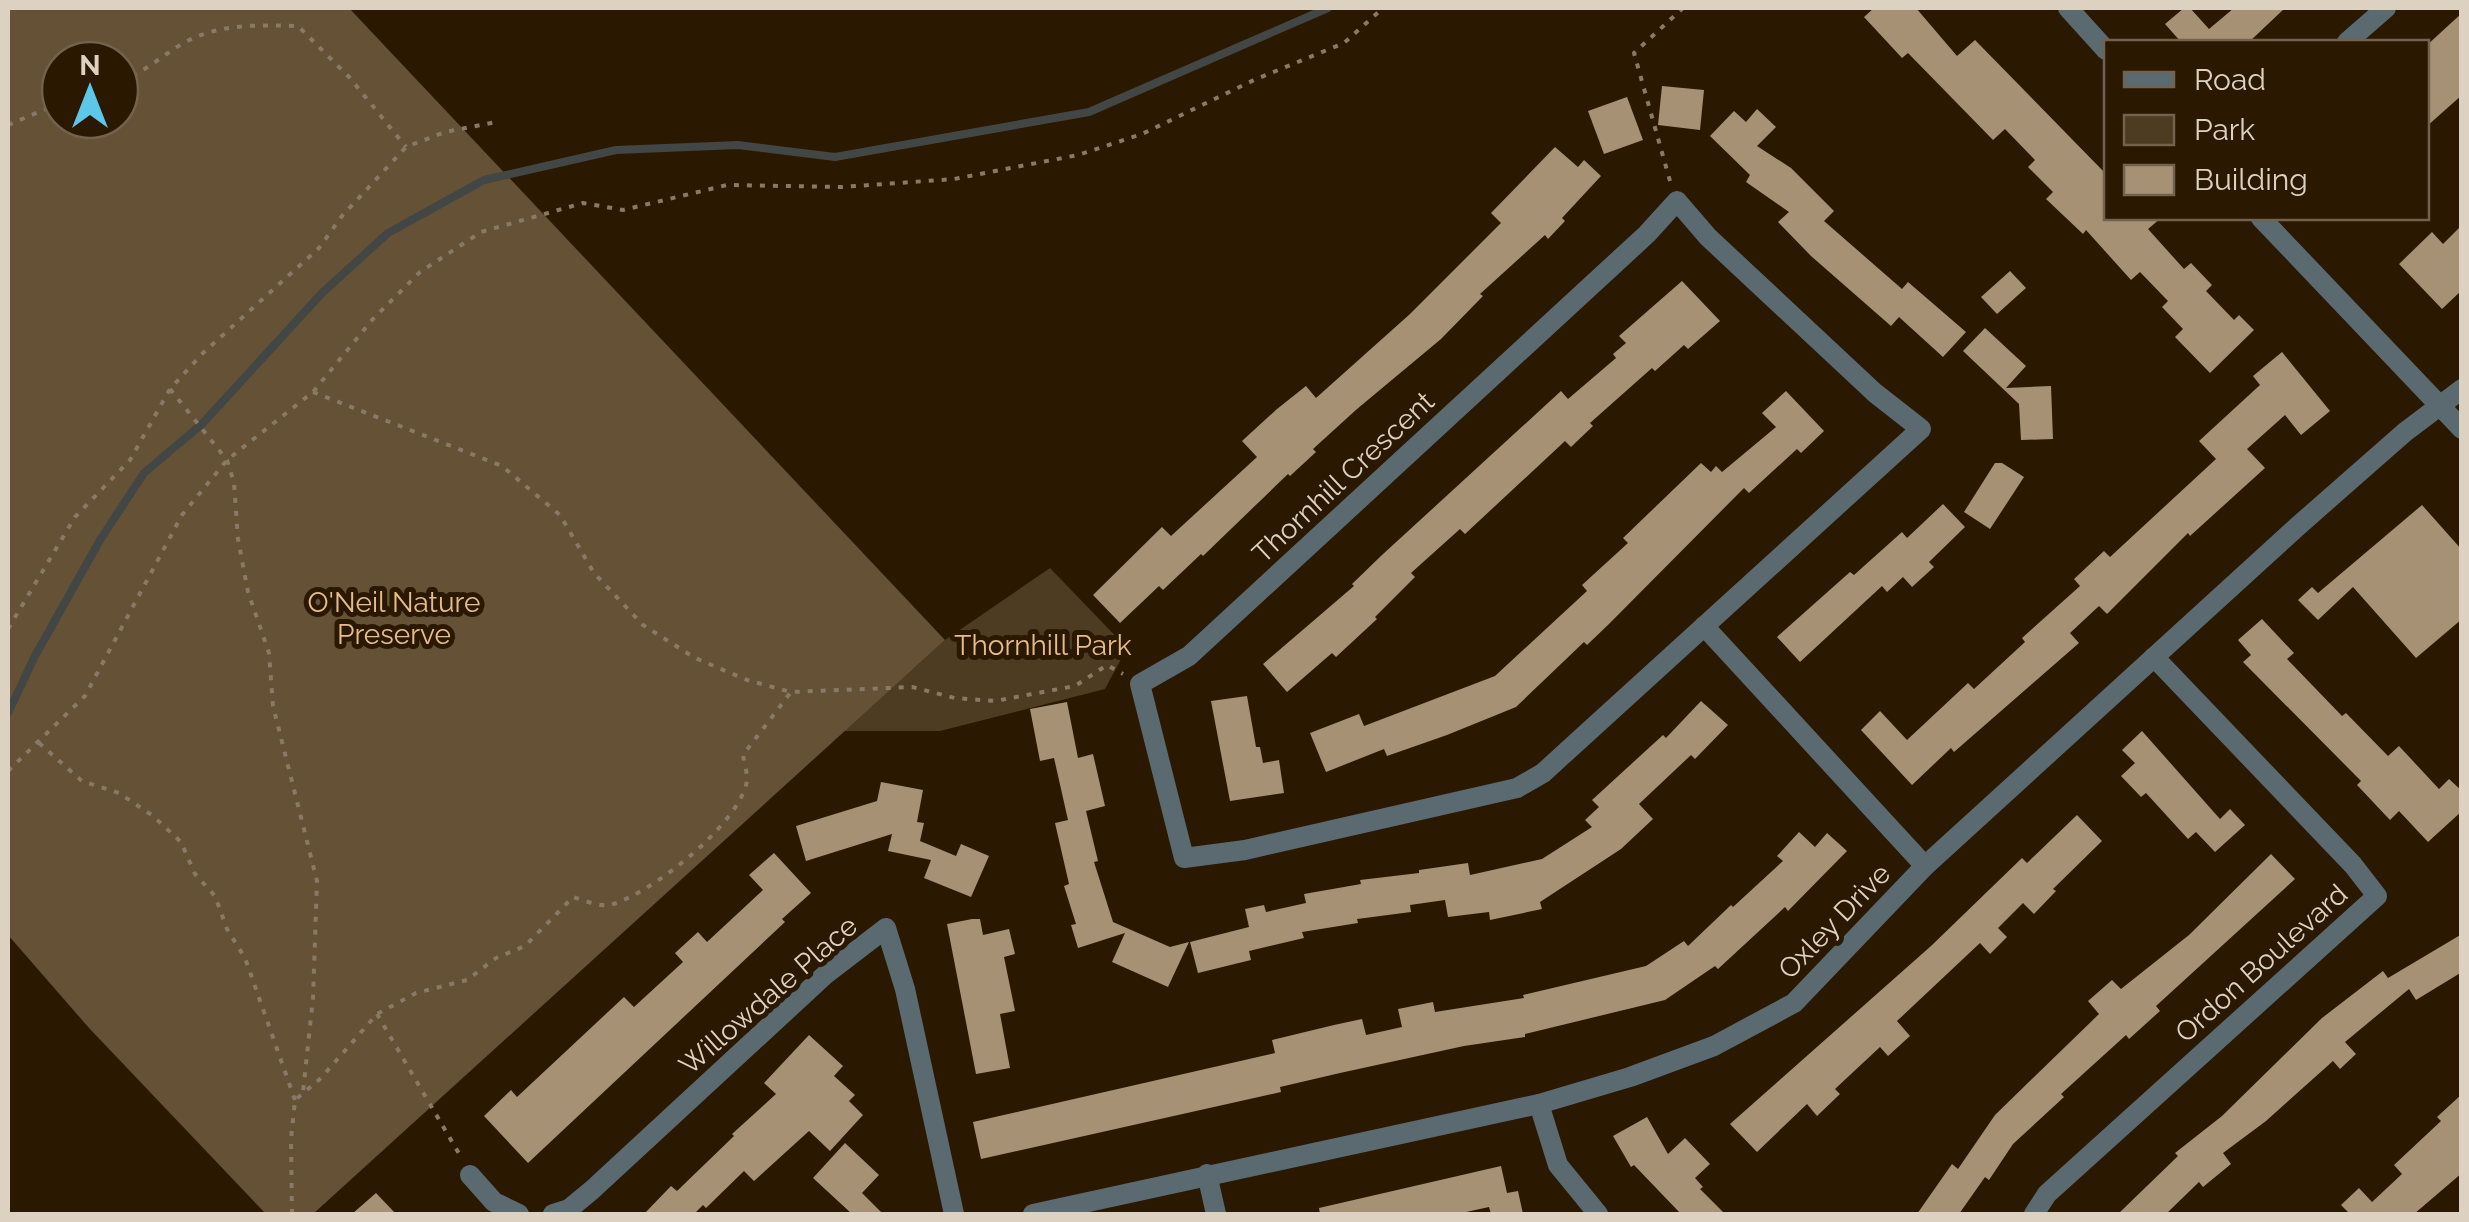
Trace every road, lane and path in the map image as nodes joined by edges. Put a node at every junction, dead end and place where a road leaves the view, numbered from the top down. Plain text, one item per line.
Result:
1 (1383, 8) edge
2 (1683, 8) edge
3 (2068, 8) edge
4 (2386, 8) edge
5 (2349, 40) edge
6 (2104, 48) edge
7 (140, 72) edge
8 (40, 112) edge
9 (496, 122) dead end
10 (8, 126) edge
11 (406, 147) junction
12 (1677, 200) junction
13 (2263, 220) edge
14 (2462, 388) edge
15 (170, 389) junction
16 (312, 392) junction
17 (2439, 409) junction
18 (2462, 429) edge
19 (227, 460) junction
20 (1704, 626) junction
21 (8, 629) edge
22 (2154, 656) junction
23 (1140, 684) junction
24 (791, 692) junction
25 (40, 743) junction
26 (8, 771) edge
27 (1924, 866) junction
28 (377, 1014) junction
29 (302, 1094) junction
30 (296, 1100) junction
31 (1539, 1104) junction
32 (1207, 1174) junction
33 (470, 1175) joint
34 (292, 1214) edge
35 (520, 1214) edge
36 (553, 1214) edge
37 (954, 1214) edge
38 (1033, 1214) edge
39 (1216, 1214) edge
40 (1598, 1214) edge
41 (2034, 1214) edge

1 - 16 path
2 - 12 path
3 - 6 street
4 - 5 street
7 - 11 path
8 - 10 path
9 - 11 path
11 - 15 path
12 - 20 street
12 - 23 street, Thornhill Crescent
13 - 17 street
14 - 17 street, Oxley Drive
15 - 19 path
15 - 21 path
16 - 19 path
16 - 24 path
17 - 18 street
17 - 22 street, Oxley Drive
19 - 25 path
19 - 29 path
20 - 23 street
20 - 27 street
22 - 27 street, Oxley Drive
22 - 41 street, Ordon Boulevard
23 - 24 path
24 - 28 path
25 - 26 path
25 - 30 path
27 - 31 street, Oxley Drive
28 - 29 path
28 - 33 path
29 - 30 path
30 - 34 path
31 - 32 street, Oxley Drive
31 - 40 street
32 - 38 street, Oxley Drive
32 - 39 street
33 - 35 street
36 - 37 street, Willowdale Place

